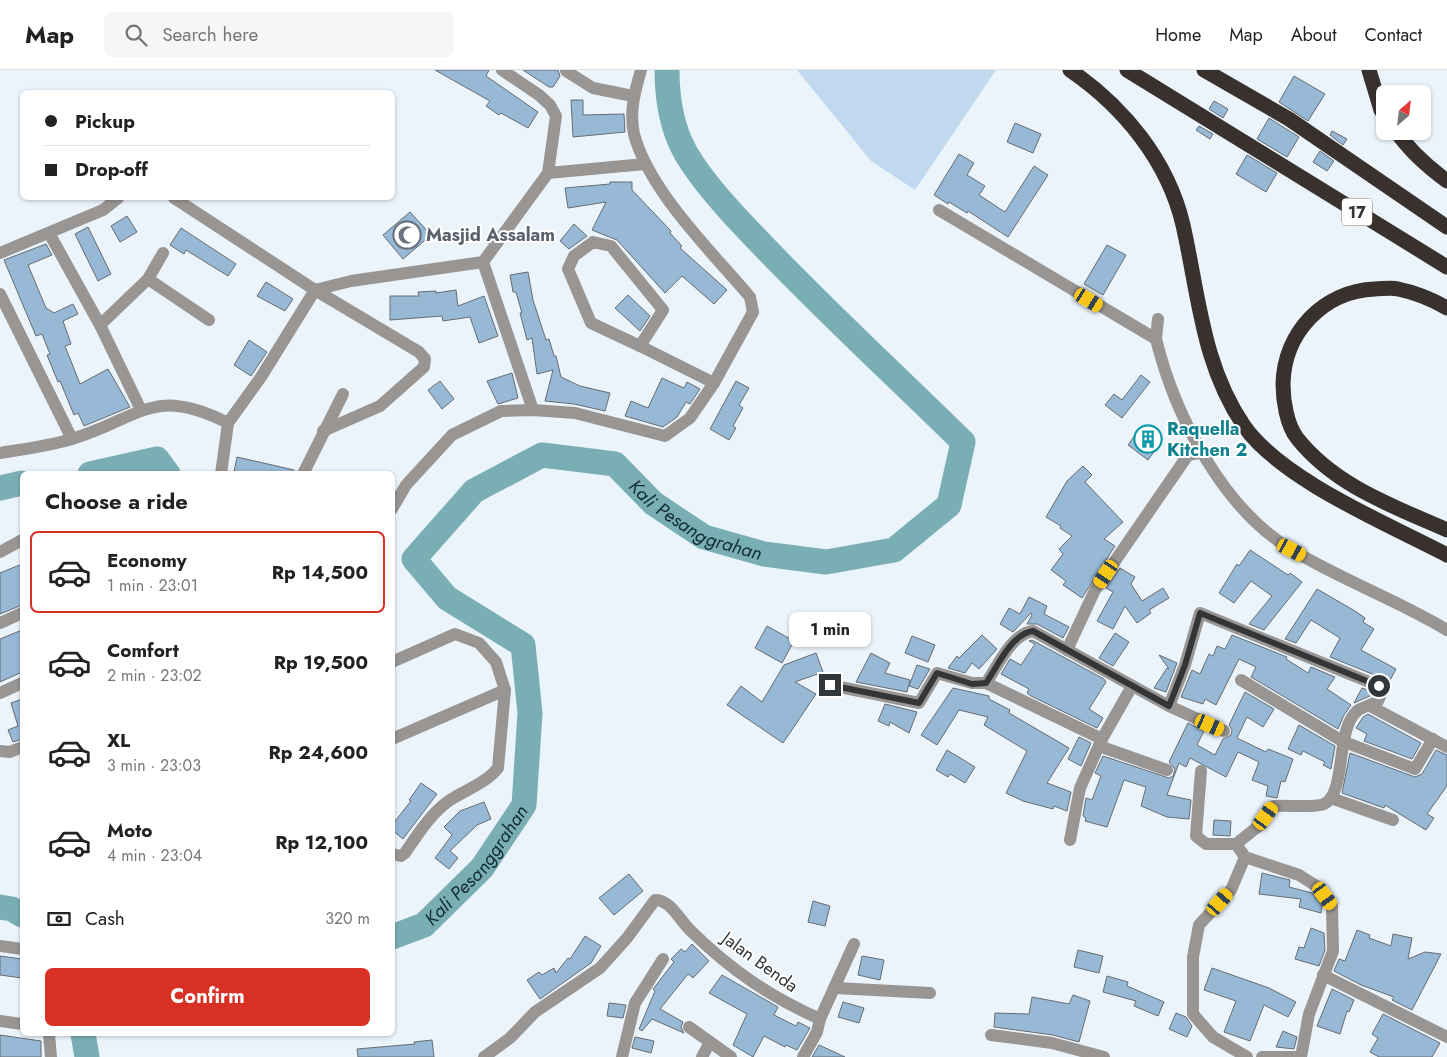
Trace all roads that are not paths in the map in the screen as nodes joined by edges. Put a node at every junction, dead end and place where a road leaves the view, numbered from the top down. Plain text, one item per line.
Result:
1 (502, 70) edge
2 (641, 70) edge
3 (1070, 70) edge
4 (1127, 70) edge
5 (1204, 70) edge
6 (1369, 70) edge
7 (566, 71) edge
8 (1376, 93) edge
9 (633, 96) junction
10 (1402, 140) edge
11 (645, 164) junction
12 (548, 173) junction
13 (1447, 181) edge
14 (116, 200) edge
15 (177, 200) edge
16 (938, 210) dead end
17 (1447, 226) edge
18 (49, 233) junction
19 (0, 253) edge
20 (163, 253) dead end
21 (483, 262) junction
22 (1447, 267) edge
23 (148, 279) junction
24 (315, 290) junction
25 (0, 294) edge
26 (1447, 308) edge
27 (1158, 319) dead end
28 (209, 320) dead end
29 (100, 325) junction
30 (1156, 339) junction
31 (640, 346) junction
32 (714, 383) junction
33 (342, 394) dead end
34 (141, 410) junction
35 (533, 410) junction
36 (228, 423) junction
37 (323, 431) junction
38 (72, 439) junction
39 (1204, 452) junction
40 (0, 453) edge
41 (221, 471) edge
42 (304, 471) edge
43 (395, 504) edge
44 (1447, 530) edge
45 (20, 541) edge
46 (0, 552) edge
47 (1447, 555) edge
48 (20, 613) edge
49 (0, 623) edge
50 (1447, 630) edge
51 (1067, 650) junction
52 (395, 661) edge
53 (1241, 680) dead end
54 (20, 683) edge
55 (986, 683) junction
56 (830, 685) dead end
57 (1132, 686) junction
58 (504, 690) junction
59 (0, 693) edge
60 (1169, 706) junction
61 (1370, 706) junction
62 (1224, 731) dead end
63 (395, 738) edge
64 (1433, 739) junction
65 (1342, 741) junction
66 (1100, 742) junction
67 (1447, 747) edge
68 (20, 748) edge
69 (0, 751) edge
70 (1167, 770) dead end
71 (1201, 771) dead end
72 (1331, 798) junction
73 (1393, 820) dead end
74 (1070, 840) dead end
75 (1236, 844) junction
76 (395, 855) edge
77 (1244, 857) junction
78 (854, 944) dead end
79 (0, 946) edge
80 (20, 949) edge
81 (663, 959) dead end
82 (1324, 975) junction
83 (836, 988) junction
84 (930, 993) dead end
85 (820, 1019) junction
86 (0, 1020) edge
87 (20, 1024) edge
88 (689, 1028) dead end
89 (991, 1035) dead end
90 (49, 1036) edge
91 (1447, 1037) edge
92 (710, 1042) junction
93 (51, 1057) edge
94 (484, 1057) edge
95 (622, 1057) edge
96 (702, 1057) edge
97 (731, 1057) edge
98 (803, 1057) edge
99 (1104, 1057) edge
100 (1246, 1057) edge
101 (1262, 1057) edge
102 (1296, 1057) edge
103 (1301, 1057) edge

1 - 12 street
2 - 9 street
3 - 47 highway
4 - 22 highway, 17
5 - 17 highway, 17
6 - 8 highway
7 - 9 street
9 - 11 street
10 - 13 highway
11 - 12 street
11 - 32 street
12 - 21 street
14 - 18 street
15 - 24 street
16 - 30 street
18 - 19 street
18 - 29 street
20 - 23 street
21 - 24 street
21 - 35 street
23 - 28 street
23 - 29 street
24 - 36 street
24 - 37 street
25 - 38 street
26 - 44 highway
27 - 30 street
29 - 34 street
30 - 39 street
31 - 31 street
31 - 32 street
32 - 35 street
33 - 37 street
34 - 36 street
34 - 38 street
35 - 43 street
36 - 41 street
37 - 42 street
38 - 40 street
39 - 50 street
39 - 51 street
45 - 46 street
48 - 49 street
51 - 55 street
51 - 57 street
52 - 58 street
53 - 65 street
54 - 59 street
55 - 56 street
55 - 66 street
57 - 60 street
57 - 66 street
58 - 63 street
58 - 76 street
60 - 61 street
60 - 62 street
61 - 64 street
61 - 65 street
64 - 65 street
64 - 67 street
65 - 72 street
66 - 70 street
66 - 74 street
68 - 69 street
71 - 75 street
72 - 73 street
72 - 75 street
75 - 77 street
77 - 82 street
77 - 100 street
78 - 83 street
79 - 80 street
81 - 95 street
82 - 91 street
82 - 103 street
83 - 84 street
83 - 85 street
85 - 94 street, Jalan Benda
85 - 98 street
86 - 87 street
88 - 92 street
89 - 99 street
90 - 93 street
92 - 96 street
92 - 97 street
101 - 102 street

